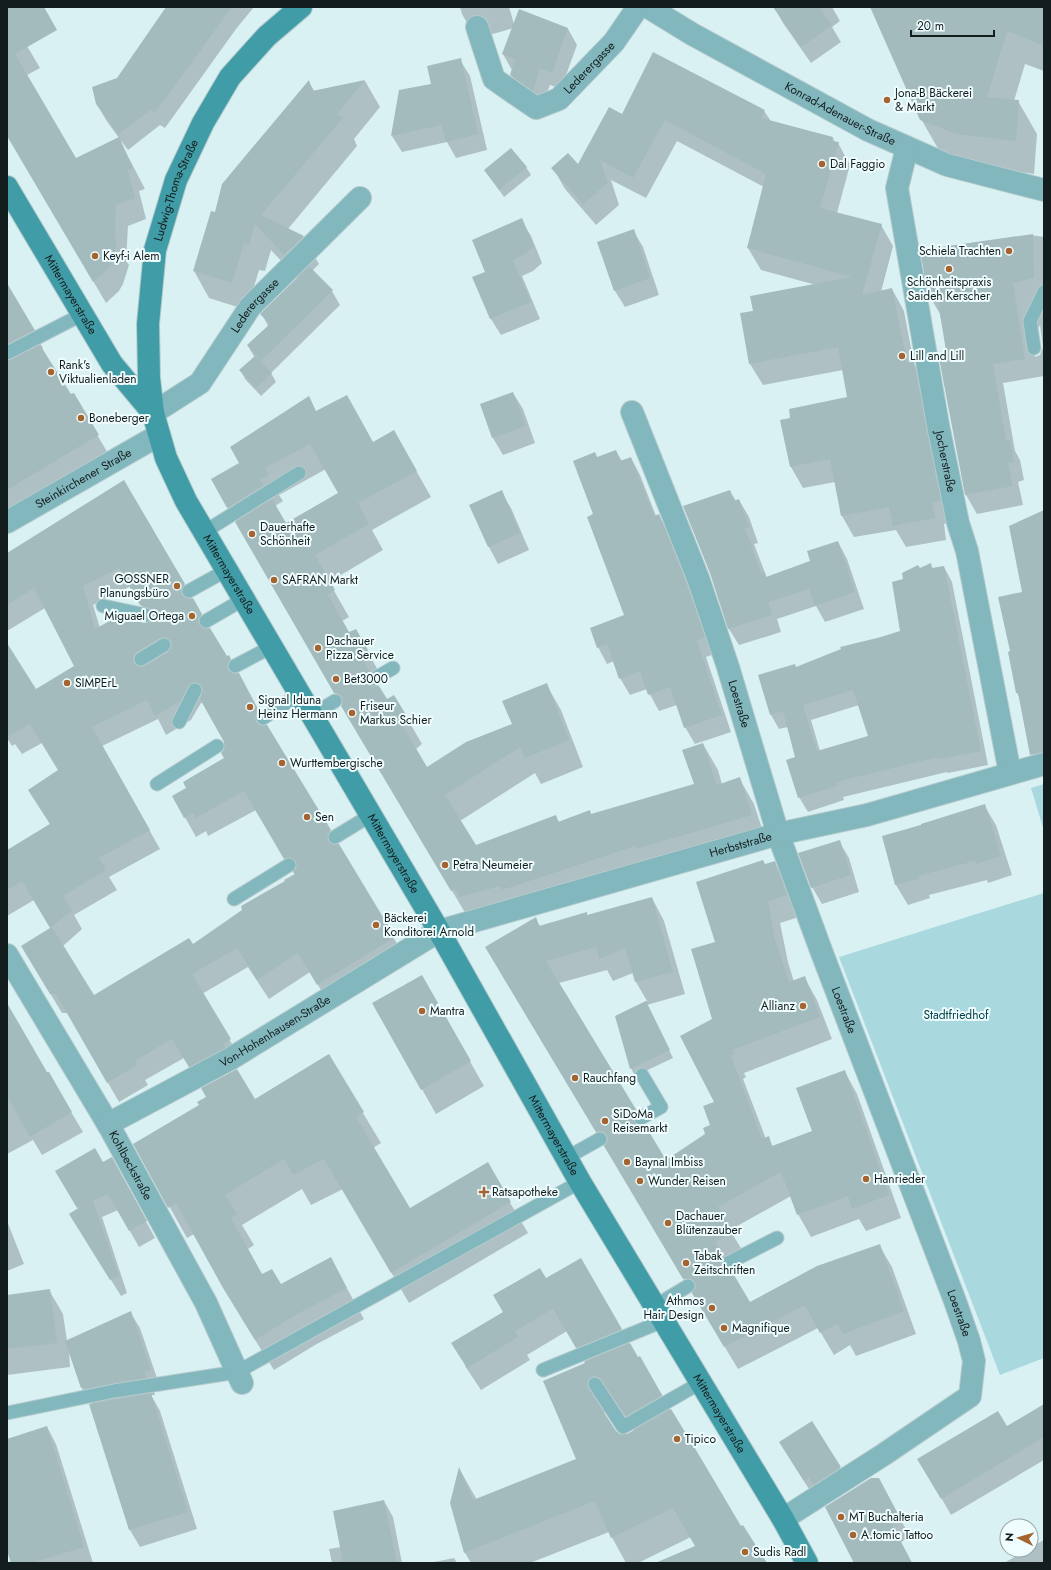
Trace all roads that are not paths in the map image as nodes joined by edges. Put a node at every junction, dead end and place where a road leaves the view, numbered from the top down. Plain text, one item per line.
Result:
1 (302, 7) edge
2 (638, 7) edge
3 (648, 7) edge
4 (477, 27) dead end
5 (907, 148) junction
6 (7, 187) edge
7 (1044, 190) edge
8 (360, 198) dead end
9 (1044, 292) edge
10 (83, 314) junction
11 (1034, 348) dead end
12 (7, 353) edge
13 (632, 412) dead end
14 (153, 413) junction
15 (159, 435) junction
16 (299, 473) dead end
17 (7, 522) edge
18 (204, 532) junction
19 (227, 570) junction
20 (188, 591) dead end
21 (244, 599) junction
22 (103, 606) dead end
23 (146, 615) dead end
24 (206, 621) dead end
25 (164, 646) dead end
26 (271, 647) junction
27 (141, 658) dead end
28 (235, 666) dead end
29 (393, 668) dead end
30 (374, 679) dead end
31 (195, 690) dead end
32 (300, 694) junction
33 (334, 701) dead end
34 (312, 715) junction
35 (263, 718) dead end
36 (179, 722) dead end
37 (217, 746) dead end
38 (1044, 764) edge
39 (1010, 773) junction
40 (157, 784) dead end
41 (371, 815) junction
42 (778, 834) junction
43 (335, 837) dead end
44 (289, 865) dead end
45 (234, 899) dead end
46 (439, 931) junction
47 (7, 955) edge
48 (642, 1075) dead end
49 (641, 1118) dead end
50 (108, 1124) junction
51 (600, 1139) dead end
52 (566, 1158) junction
53 (580, 1182) junction
54 (777, 1238) dead end
55 (728, 1264) dead end
56 (688, 1286) dead end
57 (659, 1314) junction
58 (543, 1370) dead end
59 (240, 1377) junction
60 (700, 1382) junction
61 (595, 1384) dead end
62 (7, 1413) edge
63 (783, 1519) junction
64 (807, 1563) edge

1 - 14 main road, Ludwig-Thoma-Straße
2 - 4 street, Lederergasse
3 - 5 street, Konrad-Adenauer-Straße
5 - 7 street, Konrad-Adenauer-Straße
5 - 39 street, Jocherstraße
6 - 10 main road, Mittermayerstraße
8 - 14 street, Lederergasse
9 - 11 lane
10 - 12 lane
10 - 14 main road, Mittermayerstraße
13 - 42 street, Loestraße
14 - 15 main road, Mittermayerstraße
15 - 17 street, Steinkirchener Straße
15 - 18 main road, Mittermayerstraße
16 - 18 lane
18 - 19 main road, Mittermayerstraße
19 - 20 lane
19 - 21 main road, Mittermayerstraße
21 - 24 lane
21 - 26 main road, Mittermayerstraße
22 - 23 lane
25 - 27 lane
26 - 28 lane
26 - 32 main road, Mittermayerstraße
29 - 30 lane
31 - 36 lane
32 - 34 main road, Mittermayerstraße
32 - 35 lane
33 - 34 lane
34 - 41 main road, Mittermayerstraße
37 - 40 lane
38 - 39 street, Herbststraße
39 - 42 street, Herbststraße
41 - 43 lane
41 - 46 main road, Mittermayerstraße
42 - 46 street, Herbststraße
42 - 63 street, Loestraße
44 - 45 lane
46 - 50 street, Von-Hohenhausen-Straße
46 - 52 main road, Mittermayerstraße
47 - 50 street, Kohlbeckstraße
48 - 49 lane
50 - 59 street, Kohlbeckstraße
51 - 52 lane
52 - 53 main road, Mittermayerstraße
53 - 57 main road, Mittermayerstraße
53 - 59 lane
54 - 55 lane
56 - 57 lane
57 - 58 lane
57 - 60 main road, Mittermayerstraße
59 - 62 lane
60 - 61 lane
60 - 63 main road, Mittermayerstraße
63 - 64 main road, Mittermayerstraße

